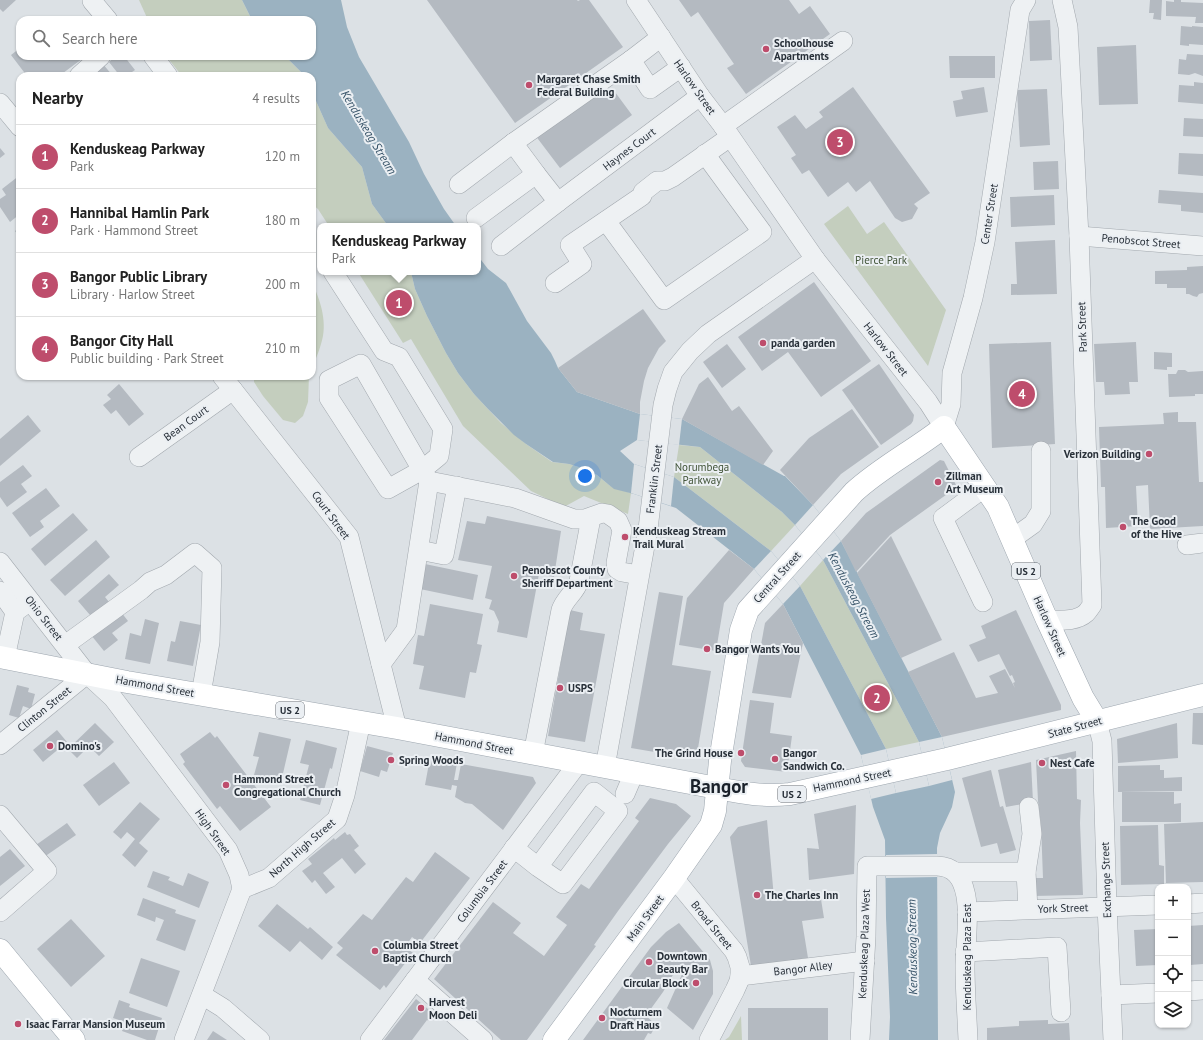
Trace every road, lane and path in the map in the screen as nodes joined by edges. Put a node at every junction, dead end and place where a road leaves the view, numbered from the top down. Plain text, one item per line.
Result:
1 (636, 0) edge
2 (1026, 0) edge
3 (1062, 0) edge
4 (92, 1) dead end
5 (105, 16) edge
6 (661, 37) junction
7 (843, 41) dead end
8 (97, 60) edge
9 (156, 60) edge
10 (631, 60) junction
11 (681, 67) junction
12 (83, 72) edge
13 (165, 72) edge
14 (700, 96) junction
15 (0, 103) edge
16 (16, 123) edge
17 (726, 131) junction
18 (513, 143) junction
19 (706, 154) junction
20 (536, 174) junction
21 (458, 184) dead end
22 (558, 202) junction
23 (476, 218) dead end
24 (606, 221) junction
25 (1078, 236) junction
26 (501, 246) dead end
27 (1203, 246) edge
28 (815, 259) junction
29 (335, 275) edge
30 (555, 283) dead end
31 (384, 351) junction
32 (361, 364) junction
33 (227, 383) edge
34 (944, 427) junction
35 (1041, 451) dead end
36 (139, 457) dead end
37 (426, 475) junction
38 (457, 486) junction
39 (985, 487) junction
40 (591, 518) junction
41 (1012, 539) junction
42 (418, 550) junction
43 (0, 562) edge
44 (639, 575) junction
45 (0, 591) edge
46 (30, 601) junction
47 (983, 602) dead end
48 (1047, 620) junction
49 (9, 621) edge
50 (65, 645) junction
51 (3, 658) edge
52 (381, 664) junction
53 (87, 674) junction
54 (200, 694) junction
55 (1203, 695) edge
56 (1097, 721) junction
57 (361, 722) junction
58 (397, 728) junction
59 (0, 745) edge
60 (534, 754) junction
61 (947, 760) joint
62 (579, 762) junction
63 (605, 767) junction
64 (634, 773) junction
65 (718, 788) junction
66 (625, 794) dead end
67 (1029, 807) dead end
68 (0, 815) edge
69 (514, 848) junction
70 (538, 867) junction
71 (956, 872) junction
72 (1026, 872) junction
73 (674, 878) junction
74 (242, 889) junction
75 (1203, 903) edge
76 (1191, 904) edge
77 (1155, 905) edge
78 (1107, 906) junction
79 (1028, 909) junction
80 (0, 912) edge
81 (967, 912) junction
82 (0, 950) edge
83 (966, 952) junction
84 (865, 961) junction
85 (740, 976) junction
86 (415, 980) junction
87 (1203, 990) edge
88 (1191, 991) edge
89 (1155, 993) edge
90 (202, 995) junction
91 (1111, 995) junction
92 (1062, 1012) dead end
93 (74, 1040) edge
94 (184, 1040) edge
95 (260, 1040) edge
96 (370, 1040) edge
97 (483, 1040) edge
98 (554, 1040) edge
99 (709, 1040) edge
100 (860, 1040) edge
101 (968, 1040) edge
102 (1113, 1040) edge

1 - 6 street, Harlow Street
2 - 34 street, Center Street
3 - 25 street, Park Street
4 - 5 street
6 - 10 street
6 - 11 street, Harlow Street
7 - 17 street
8 - 12 street
9 - 13 street
10 - 11 street
10 - 18 street
11 - 14 street, Harlow Street
14 - 17 street, Harlow Street
14 - 22 street, Haynes Court
15 - 16 street
17 - 19 street
17 - 28 street, Harlow Street
18 - 20 street
18 - 21 street
19 - 24 street
19 - 24 street
20 - 22 street
20 - 23 street
22 - 26 street, Haynes Court
24 - 30 street
25 - 27 street, Penobscot Street
25 - 48 street, Park Street
28 - 34 street, Harlow Street
28 - 44 street, Franklin Street
29 - 31 street
31 - 32 street
31 - 37 street
32 - 37 street
32 - 37 street
33 - 36 street, Bean Court
33 - 52 street, Court Street
34 - 39 main road, Harlow Street / US 2
34 - 65 main road, Central Street
35 - 41 street
37 - 38 street
37 - 42 street
38 - 40 street
38 - 42 street
39 - 41 main road, Harlow Street / US 2
39 - 47 street
40 - 44 street
40 - 60 street
41 - 48 main road, Harlow Street / US 2
42 - 52 street
43 - 46 street, Ohio Street
44 - 63 street, Franklin Street
45 - 49 street
46 - 49 street
46 - 50 street, Ohio Street
48 - 56 main road, Harlow Street / US 2
49 - 51 street
50 - 53 street, Ohio Street
50 - 54 street
51 - 53 main road, Hammond Street / US 2
52 - 58 street, Court Street
53 - 54 main road, Hammond Street / US 2
53 - 59 street, Clinton Street
53 - 74 street, High Street
54 - 57 main road, Hammond Street / US 2
55 - 56 main road, State Street / US 2
56 - 61 main road, State Street / US 2
56 - 78 street, Exchange Street
57 - 58 main road, Hammond Street / US 2
57 - 74 street, North High Street
58 - 60 main road, Hammond Street / US 2
60 - 62 main road, Hammond Street / US 2
61 - 65 main road, Hammond Street / US 2
62 - 63 main road, Hammond Street / US 2
62 - 69 street, Columbia Street
63 - 64 main road, Hammond Street / US 2
64 - 65 main road, Hammond Street / US 2
64 - 66 street
65 - 73 main road, Main Street
67 - 72 street
68 - 80 street
69 - 70 street
69 - 86 street, Columbia Street
70 - 70 street
71 - 72 street
71 - 81 street, Kenduskeag Plaza East
71 - 84 street, Kenduskeag Plaza West
72 - 79 street
73 - 85 street, Broad Street
73 - 98 main road, Main Street
74 - 90 street
75 - 76 street
77 - 78 street, York Street
78 - 79 street, York Street
78 - 91 street, Exchange Street
79 - 81 street, York Street
81 - 83 street, Kenduskeag Plaza East
82 - 93 main road
83 - 92 street
83 - 101 street, Kenduskeag Plaza East
84 - 85 street, Bangor Alley
84 - 100 street, Kenduskeag Plaza West
85 - 99 street
86 - 96 street, Columbia Street
86 - 97 street
87 - 88 street
89 - 91 street
90 - 94 street
90 - 95 street
91 - 102 street, Exchange Street

